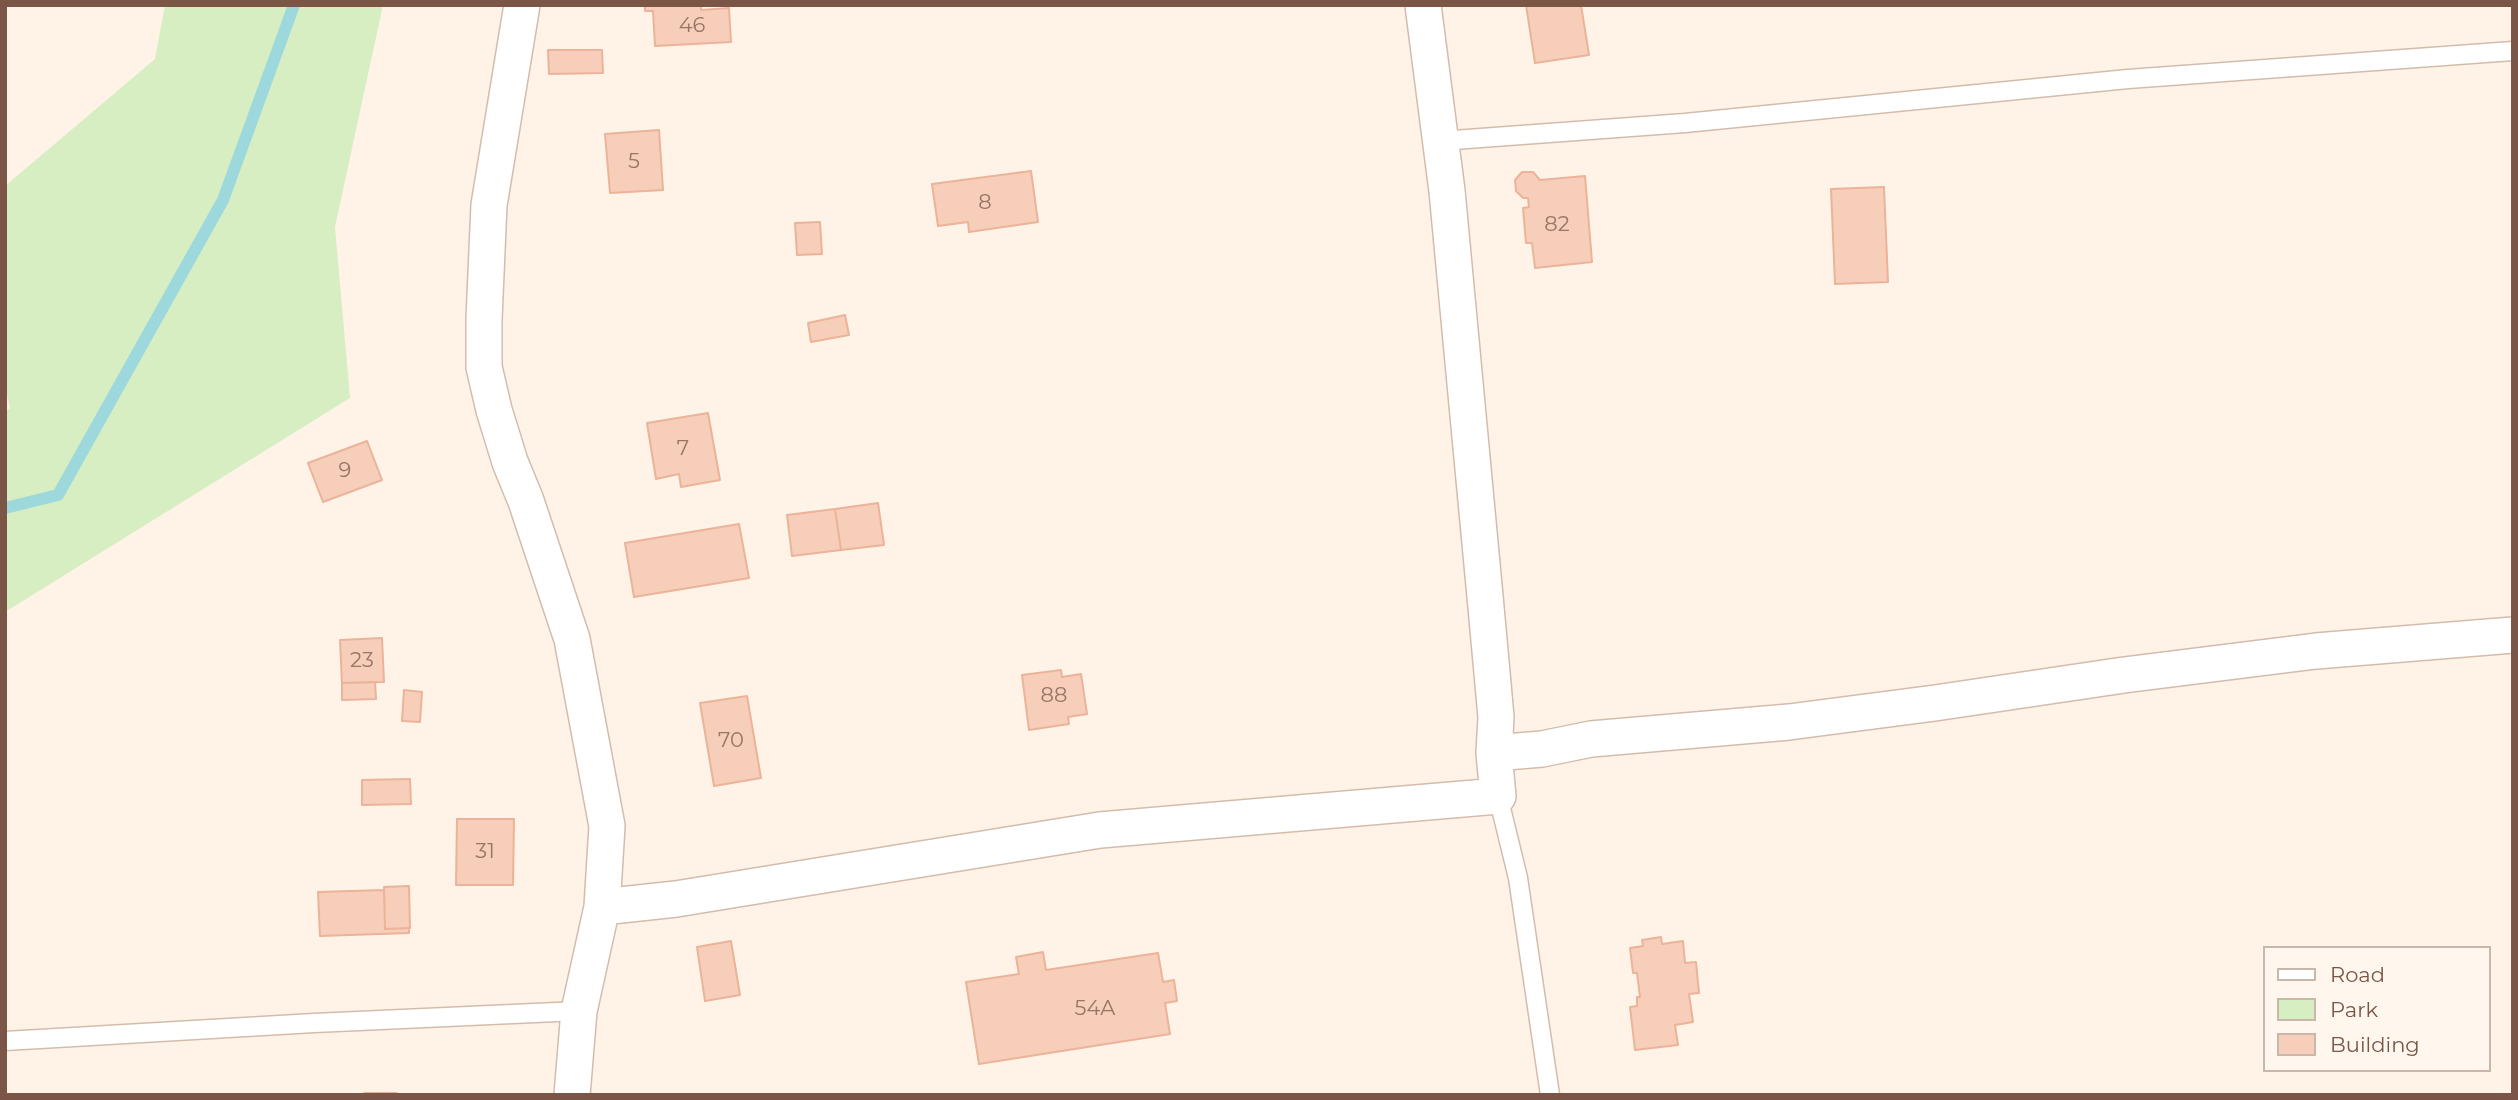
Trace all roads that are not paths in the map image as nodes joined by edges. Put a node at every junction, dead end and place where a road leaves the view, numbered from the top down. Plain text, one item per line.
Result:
1 (522, 5) edge
2 (1423, 5) edge
3 (2513, 51) edge
4 (1440, 141) junction
5 (2513, 635) edge
6 (1494, 753) junction
7 (1498, 796) junction
8 (602, 907) junction
9 (579, 1011) junction
10 (5, 1041) edge
11 (572, 1095) edge
12 (1550, 1095) edge

1 - 8 street
2 - 4 street
3 - 4 lane
4 - 6 street
5 - 6 street
6 - 7 street
7 - 8 street
7 - 12 lane
8 - 9 street
9 - 10 lane
9 - 11 street

